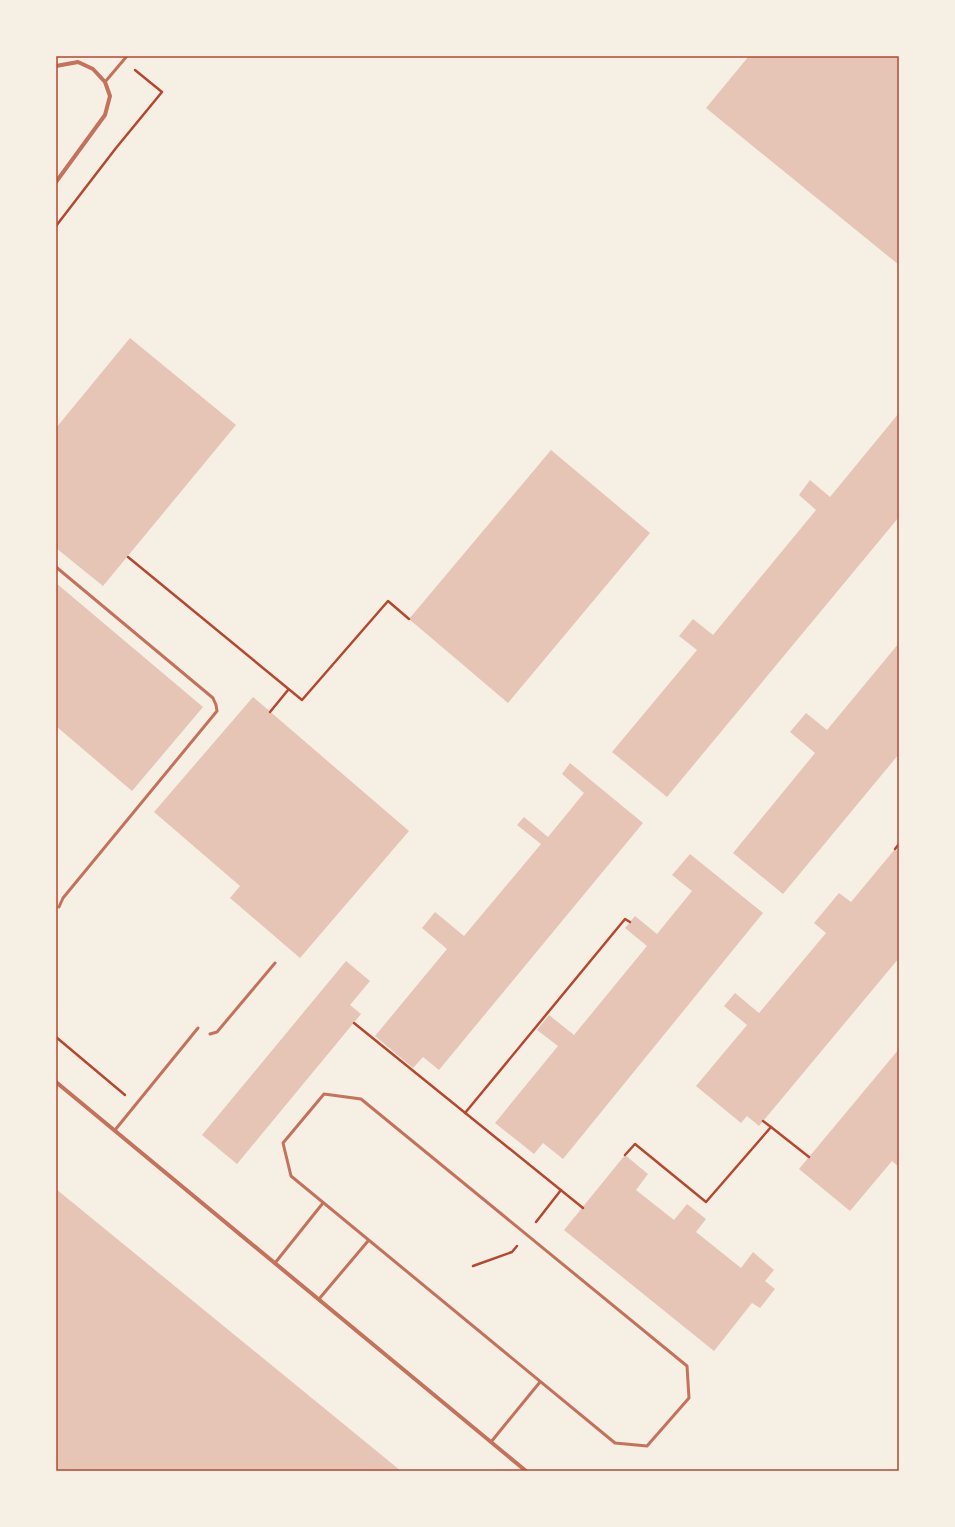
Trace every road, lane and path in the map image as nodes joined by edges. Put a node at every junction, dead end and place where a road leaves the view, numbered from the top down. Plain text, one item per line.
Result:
1 (127, 56) edge
2 (123, 61) junction
3 (56, 66) edge
4 (105, 82) junction
5 (56, 182) edge
6 (56, 226) edge
7 (128, 557) dead end
8 (56, 567) edge
9 (409, 619) dead end
10 (288, 690) junction
11 (270, 712) dead end
12 (899, 844) edge
13 (895, 849) dead end
14 (59, 907) dead end
15 (630, 922) dead end
16 (275, 963) dead end
17 (354, 1023) dead end
18 (198, 1028) dead end
19 (210, 1034) dead end
20 (56, 1037) edge
21 (56, 1082) edge
22 (136, 1104) junction
23 (466, 1112) junction
24 (763, 1121) dead end
25 (771, 1127) junction
26 (115, 1130) junction
27 (625, 1155) dead end
28 (809, 1157) dead end
29 (324, 1203) junction
30 (583, 1208) dead end
31 (368, 1241) junction
32 (275, 1263) junction
33 (319, 1299) junction
34 (540, 1382) junction
35 (491, 1442) junction
36 (526, 1471) edge

1 - 2 lane
2 - 4 lane
2 - 6 path
3 - 4 street
4 - 5 street
7 - 10 path
8 - 14 lane
9 - 10 path
10 - 11 path
12 - 13 path
15 - 23 path
16 - 19 lane
17 - 23 path
18 - 22 lane
20 - 22 path
21 - 26 street
22 - 26 lane
23 - 30 path
24 - 25 path
25 - 27 path
25 - 28 path
26 - 32 street
29 - 31 lane
29 - 32 lane
29 - 34 lane
31 - 33 lane
31 - 34 lane
32 - 33 street
33 - 35 street
34 - 35 lane
35 - 36 street

